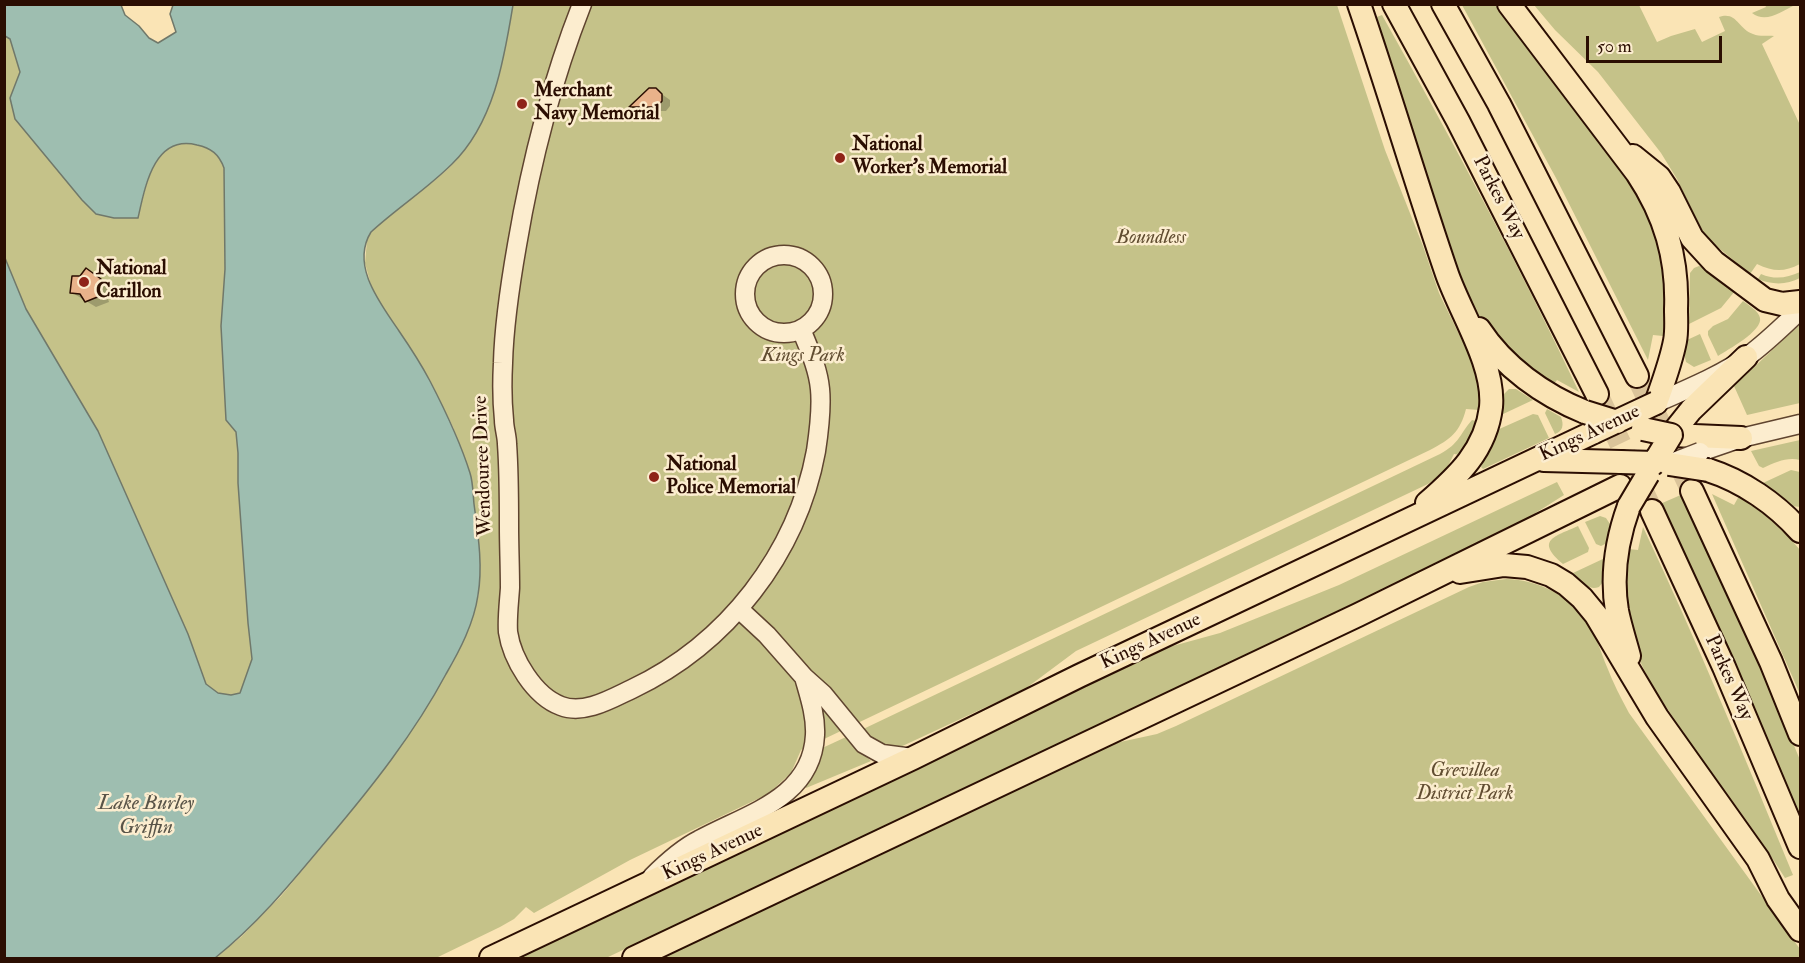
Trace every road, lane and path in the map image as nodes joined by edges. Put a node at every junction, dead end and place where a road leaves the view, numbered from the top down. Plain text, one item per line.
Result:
1 (582, 4) edge
2 (1359, 4) edge
3 (1394, 4) edge
4 (1443, 4) edge
5 (1509, 4) edge
6 (1612, 141) junction
7 (1455, 293) junction
8 (1800, 302) edge
9 (1800, 310) edge
10 (801, 329) junction
11 (1746, 357) junction
12 (1637, 376) tunnel mouth
13 (1665, 392) junction
14 (1591, 403) junction
15 (1617, 422) junction
16 (1800, 424) edge
17 (1643, 429) junction
18 (1741, 438) joint
19 (1691, 442) junction
20 (1536, 460) junction
21 (1657, 467) junction
22 (1618, 477) junction
23 (1692, 491) tunnel mouth
24 (1652, 511) tunnel mouth
25 (1408, 519) junction
26 (1800, 531) edge
27 (1437, 575) junction
28 (739, 609) junction
29 (804, 677) junction
30 (1636, 684) junction
31 (1800, 734) edge
32 (913, 758) junction
33 (1800, 847) edge
34 (639, 888) junction
35 (1800, 930) edge
36 (491, 958) edge
37 (634, 958) edge

1 - 28 street, Wendouree Drive
2 - 7 main road
3 - 14 main road, Parkes Way
4 - 12 main road
5 - 6 main road
6 - 8 main road
6 - 13 main road
7 - 14 main road
7 - 25 main road
9 - 11 street, Kings Avenue
10 - 10 street
10 - 28 street, Wendouree Drive
11 - 13 street, Kings Avenue
11 - 19 main road
13 - 15 main road, Kings Avenue, bridge
13 - 17 main road
14 - 15 main road, bridge
15 - 17 main road
15 - 20 main road, Kings Avenue, bridge
16 - 18 street
17 - 19 main road, bridge
17 - 22 main road
18 - 19 main road
19 - 21 main road, bridge
19 - 21 main road, bridge
19 - 26 main road
20 - 22 main road
20 - 25 main road, Kings Avenue
21 - 22 main road, bridge
21 - 22 main road, bridge
22 - 27 main road
22 - 30 main road
23 - 31 main road
24 - 33 main road, Parkes Way
25 - 32 main road, Kings Avenue
27 - 30 main road
27 - 37 main road
28 - 29 street
29 - 32 street
29 - 34 street
30 - 35 main road
32 - 34 main road, Kings Avenue
34 - 36 main road, Kings Avenue

